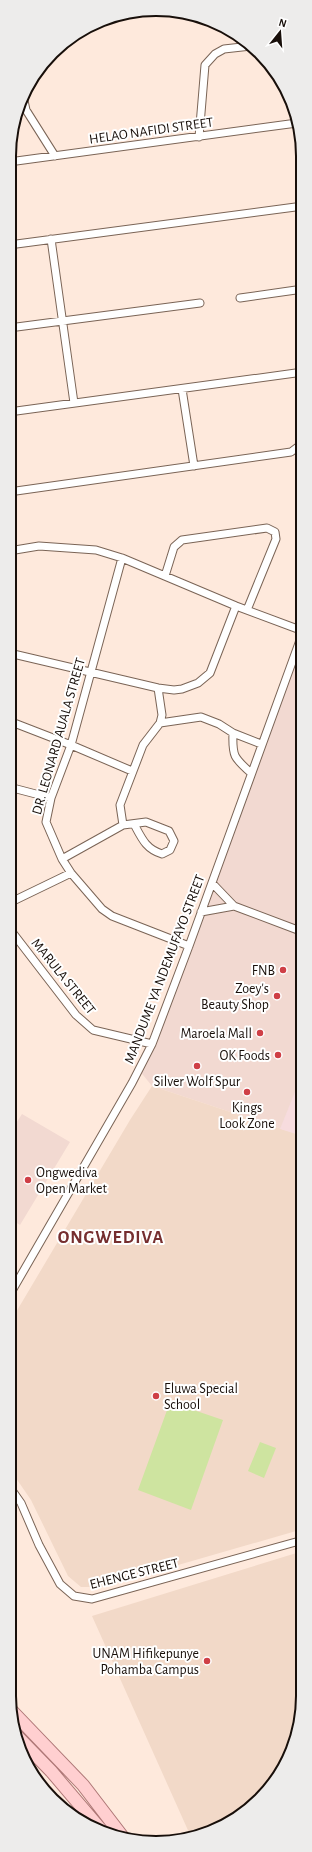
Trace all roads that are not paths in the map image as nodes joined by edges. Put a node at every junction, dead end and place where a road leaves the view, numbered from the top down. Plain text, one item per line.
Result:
1 (243, 47) edge
2 (25, 106) edge
3 (292, 124) edge
4 (199, 137) junction
5 (55, 156) junction
6 (16, 161) edge
7 (296, 207) edge
8 (51, 239) junction
9 (16, 244) edge
10 (296, 290) edge
11 (240, 298) dead end
12 (200, 303) dead end
13 (63, 321) junction
14 (16, 327) edge
15 (296, 373) edge
16 (182, 389) junction
17 (74, 403) junction
18 (16, 411) edge
19 (296, 448) edge
20 (194, 466) junction
21 (16, 491) edge
22 (16, 550) edge
23 (122, 558) junction
24 (165, 576) junction
25 (236, 606) junction
26 (247, 610) junction
27 (296, 629) edge
28 (296, 651) edge
29 (16, 655) edge
30 (90, 671) junction
31 (158, 688) junction
32 (160, 723) junction
33 (16, 724) edge
34 (233, 733) junction
35 (261, 744) junction
36 (71, 745) junction
37 (132, 772) junction
38 (251, 773) junction
39 (16, 789) edge
40 (51, 798) junction
41 (134, 824) junction
42 (124, 825) junction
43 (62, 859) junction
44 (71, 873) junction
45 (212, 883) junction
46 (16, 900) edge
47 (234, 906) junction
48 (201, 912) junction
49 (296, 929) edge
50 (16, 937) edge
51 (189, 946) junction
52 (152, 1044) junction
53 (16, 1284) edge
54 (16, 1496) edge
55 (296, 1542) edge
56 (17, 1716) edge
57 (24, 1743) edge
58 (95, 1822) edge
59 (118, 1830) edge

1 - 4 street
2 - 5 street
3 - 4 street, HELAO NAFIDI STREET
4 - 5 street, HELAO NAFIDI STREET
5 - 6 street, HELAO NAFIDI STREET
7 - 8 street
8 - 9 street
8 - 13 street
10 - 11 street
12 - 13 street
13 - 14 street
13 - 17 street
15 - 16 street
16 - 17 street
16 - 20 street
17 - 18 street
19 - 20 street
20 - 21 street
22 - 23 street
23 - 24 street
23 - 30 street, DR. LEONARD AUALA STREET
24 - 25 street
24 - 26 street
25 - 26 street
25 - 31 street
26 - 27 street
28 - 35 street, MANDUME YA NDEMUFAYO STREET
29 - 30 street
30 - 31 street
30 - 36 street, DR. LEONARD AUALA STREET
31 - 32 street
32 - 34 street
32 - 37 street
33 - 36 street
34 - 35 street
34 - 38 street
35 - 38 street, MANDUME YA NDEMUFAYO STREET
36 - 37 street
36 - 40 street, DR. LEONARD AUALA STREET
37 - 42 street
38 - 45 street, MANDUME YA NDEMUFAYO STREET
39 - 40 street
40 - 43 street, DR. LEONARD AUALA STREET
41 - 41 street
41 - 42 street
42 - 43 street
43 - 44 street, DR. LEONARD AUALA STREET
44 - 46 street
44 - 51 street, DR. LEONARD AUALA STREET
45 - 47 street
45 - 48 street, MANDUME YA NDEMUFAYO STREET
47 - 48 street
47 - 49 street
48 - 51 street, MANDUME YA NDEMUFAYO STREET
50 - 52 street, MARULA STREET
51 - 52 street, MANDUME YA NDEMUFAYO STREET
52 - 53 street, MANDUME YA NDEMUFAYO STREET
54 - 55 street, EHENGE STREET
56 - 59 main road
57 - 58 main road

